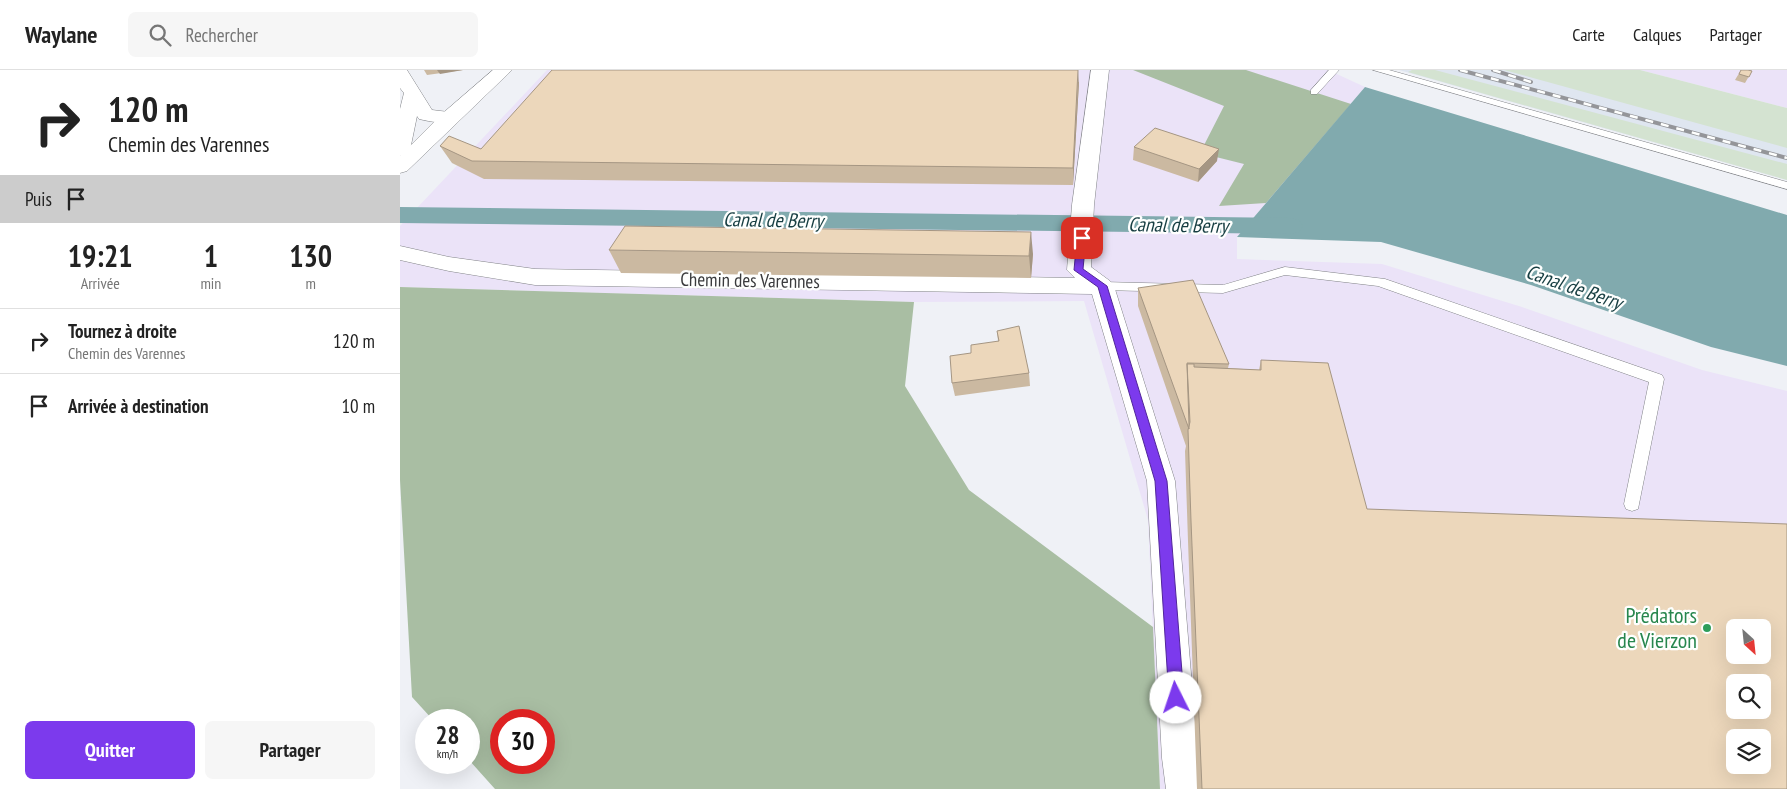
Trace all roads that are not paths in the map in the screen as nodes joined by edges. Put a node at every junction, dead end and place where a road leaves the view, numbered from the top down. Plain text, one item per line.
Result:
1 (503, 70) edge
2 (1100, 70) edge
3 (1334, 70) edge
4 (1378, 70) edge
5 (400, 73) edge
6 (412, 92) junction
7 (1314, 92) dead end
8 (450, 118) junction
9 (401, 140) edge
10 (400, 167) edge
11 (1787, 186) edge
12 (400, 254) edge
13 (1102, 286) junction
14 (1632, 504) dead end
15 (1185, 789) edge

1 - 8 street
2 - 13 street
3 - 7 lane
4 - 11 lane
5 - 6 street
6 - 8 street
6 - 9 street
8 - 10 street
12 - 13 street, Chemin des Varennes
13 - 14 lane
13 - 15 street

